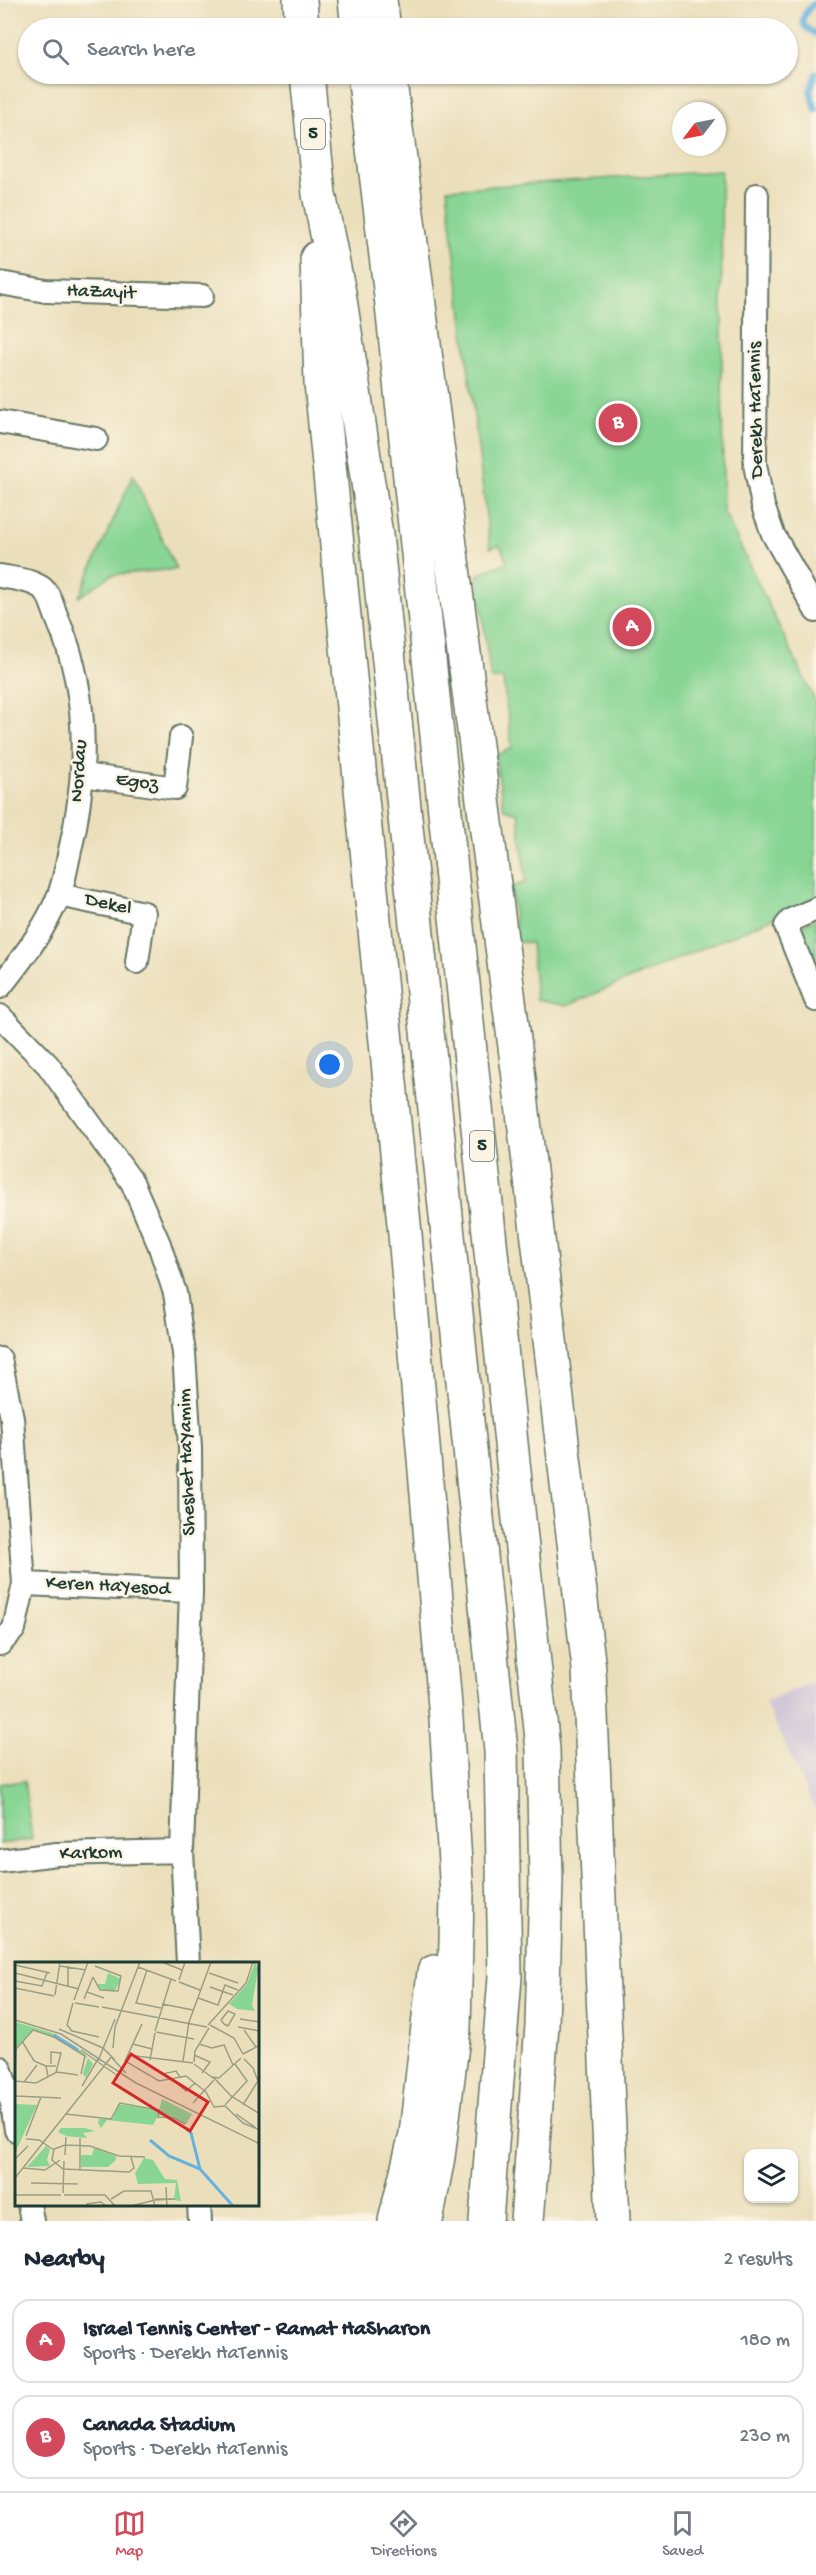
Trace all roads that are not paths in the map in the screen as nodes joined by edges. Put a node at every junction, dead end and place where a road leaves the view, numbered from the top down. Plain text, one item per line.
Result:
1 (300, 0) edge
2 (355, 0) edge
3 (380, 0) edge
4 (301, 18) edge
5 (357, 18) edge
6 (383, 18) edge
7 (308, 84) edge
8 (365, 84) edge
9 (390, 84) edge
10 (319, 194) junction
11 (758, 195) dead end
12 (0, 283) edge
13 (202, 296) dead end
14 (0, 422) edge
15 (96, 439) dead end
16 (0, 576) edge
17 (816, 611) edge
18 (181, 736) dead end
19 (83, 775) junction
20 (59, 895) junction
21 (816, 909) edge
22 (137, 962) dead end
23 (0, 987) edge
24 (816, 1000) edge
25 (0, 1016) edge
26 (0, 1359) edge
27 (24, 1584) junction
28 (191, 1591) junction
29 (0, 1644) edge
30 (446, 1718) junction
31 (182, 1851) junction
32 (0, 1861) edge
33 (188, 1962) edge
34 (0, 2068) edge
35 (15, 2123) edge
36 (29, 2206) edge
37 (199, 2206) edge
38 (32, 2221) edge
39 (200, 2221) edge
40 (395, 2221) edge
41 (426, 2221) edge
42 (486, 2221) edge
43 (527, 2221) edge
44 (613, 2221) edge

1 - 4 highway
2 - 5 highway
3 - 6 highway
7 - 10 highway, 5
8 - 43 highway, 5
9 - 44 highway
10 - 30 highway
10 - 42 highway, 5
11 - 17 street, Derekh HaTennis
12 - 13 street, HaZayit
14 - 15 street
16 - 19 street, Nordau
18 - 19 street, Egoz
19 - 20 street, Nordau
20 - 22 street, Dekel
20 - 23 street, Nordau
21 - 24 street
25 - 28 street, Sheshet HaYamim
26 - 27 street, Keren HaYesod
27 - 28 street, Keren HaYesod
27 - 29 street, Keren HaYesod
28 - 31 street, Sheshet HaYamim
30 - 40 highway
30 - 41 highway
31 - 32 street, Karkom
31 - 33 street, Sheshet HaYamim
34 - 35 street
36 - 38 street
37 - 39 street

